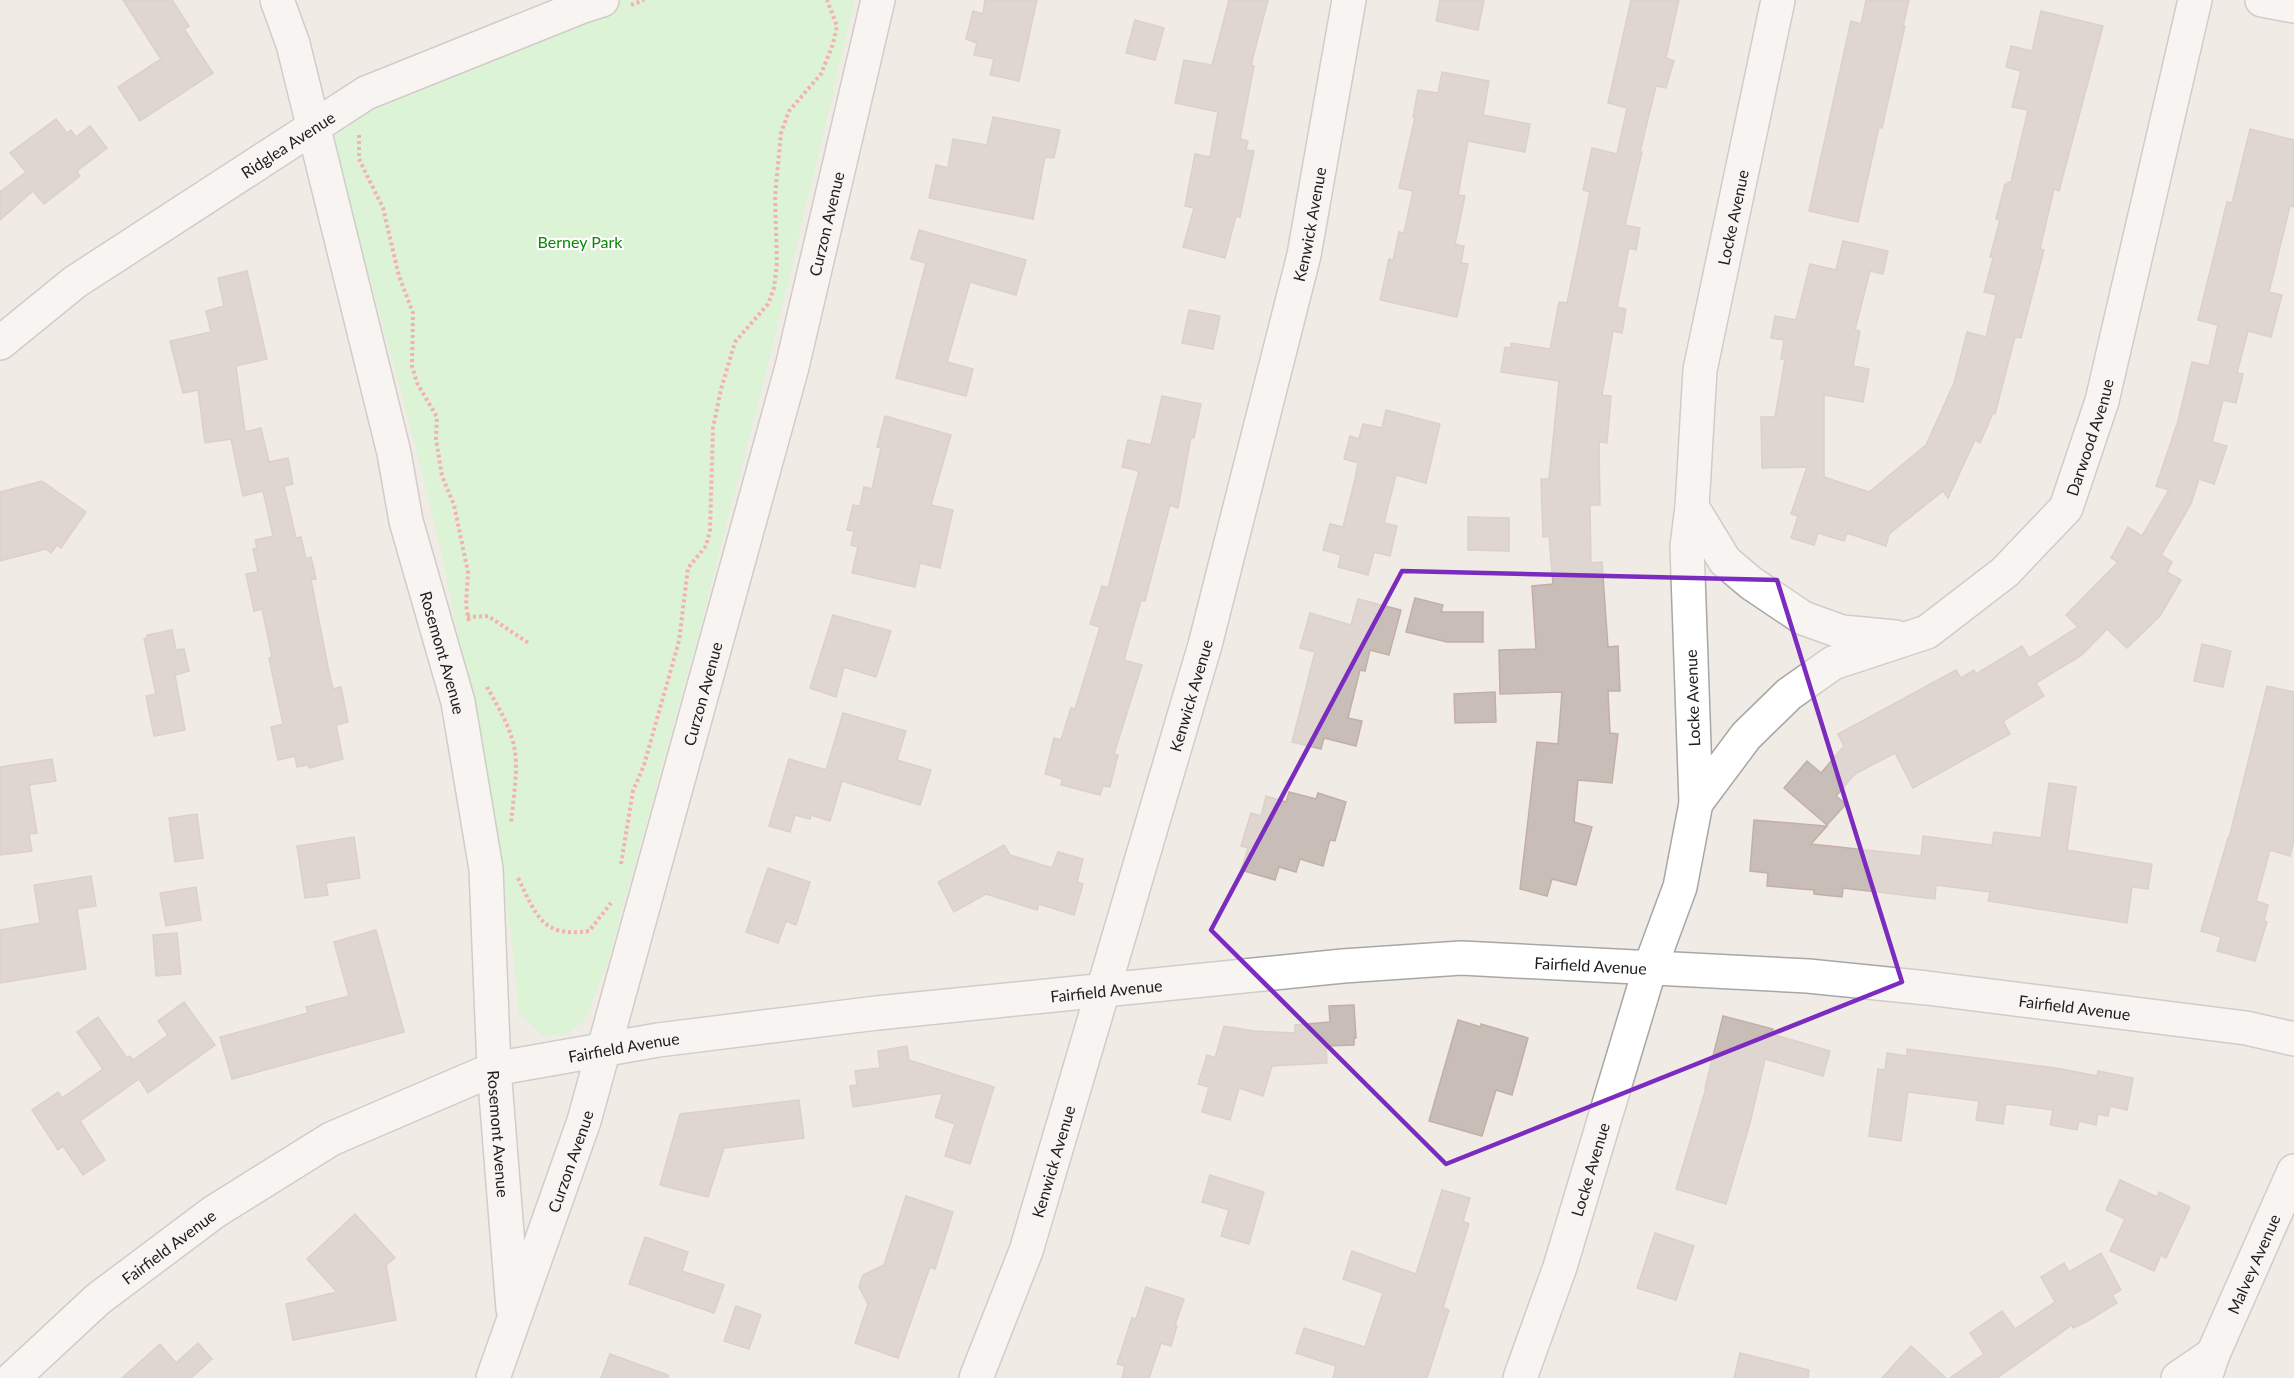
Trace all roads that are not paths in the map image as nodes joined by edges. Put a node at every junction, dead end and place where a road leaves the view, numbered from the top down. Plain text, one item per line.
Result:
1 (277, 0) edge
2 (878, 0) edge
3 (1349, 0) edge
4 (1778, 0) edge
5 (2195, 0) edge
6 (2262, 0) edge
7 (598, 3) edge
8 (2294, 6) edge
9 (313, 126) junction
10 (0, 343) edge
11 (1692, 507) junction
12 (1905, 638) junction
13 (1695, 804) junction
14 (1650, 968) junction
15 (1103, 990) junction
16 (2294, 1039) edge
17 (603, 1050) junction
18 (494, 1069) junction
19 (2294, 1171) edge
20 (513, 1320) junction
21 (2209, 1366) edge
22 (13, 1378) edge
23 (493, 1378) edge
24 (976, 1378) edge
25 (1520, 1378) edge
26 (2178, 1378) edge

1 - 9 street, Rosemont Avenue
2 - 17 street, Curzon Avenue
3 - 15 street, Kenwick Avenue
4 - 11 street, Locke Avenue
5 - 12 street, Darwood Avenue
6 - 8 street
7 - 9 street, Ridglea Avenue
9 - 10 street, Ridglea Avenue
9 - 18 street, Rosemont Avenue
11 - 12 street
11 - 13 street, Locke Avenue
12 - 13 street, Darwood Avenue
13 - 14 street, Locke Avenue
14 - 15 street, Fairfield Avenue
14 - 16 street, Fairfield Avenue
14 - 25 street, Locke Avenue
15 - 17 street, Fairfield Avenue
15 - 24 street, Kenwick Avenue
17 - 18 street, Fairfield Avenue
17 - 20 street, Curzon Avenue
18 - 20 street, Rosemont Avenue
18 - 22 street, Fairfield Avenue
19 - 21 street, Malvey Avenue
20 - 23 street, Curzon Avenue
21 - 26 street, Malvey Avenue

